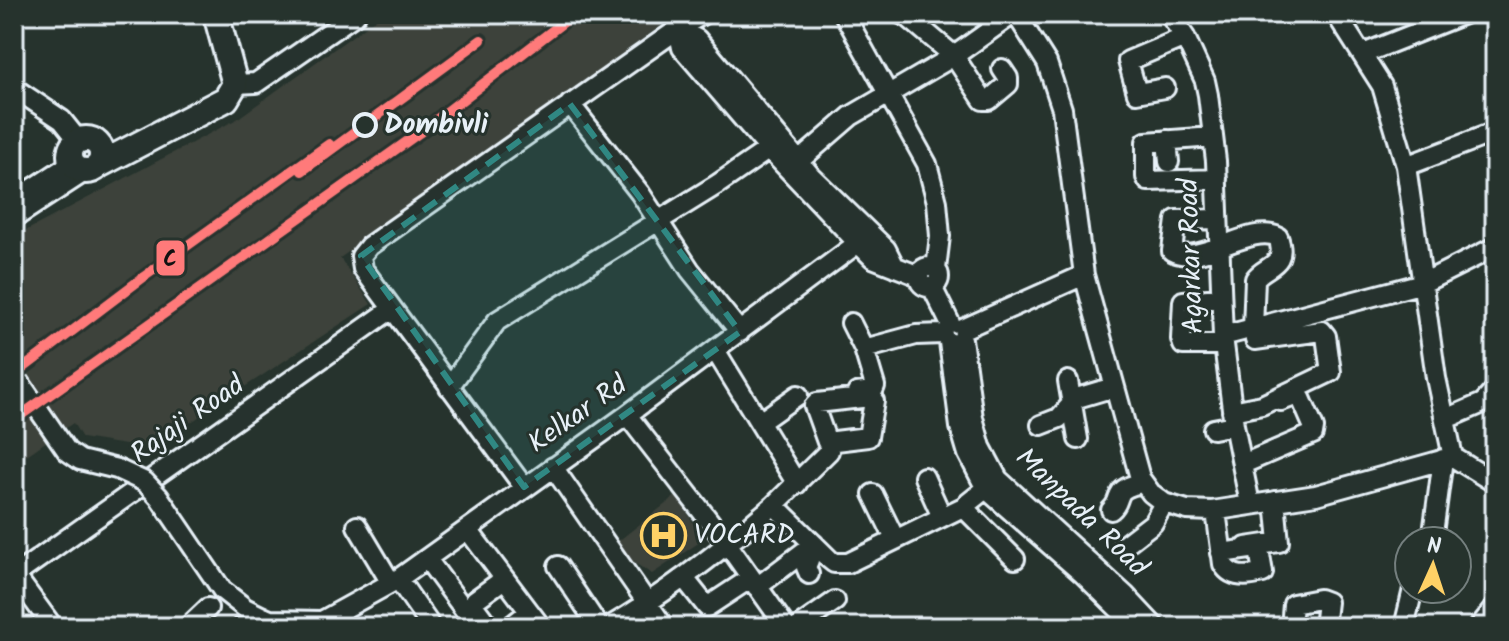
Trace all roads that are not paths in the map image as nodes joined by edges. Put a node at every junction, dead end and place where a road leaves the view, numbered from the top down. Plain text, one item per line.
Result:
1 (216, 14) edge
2 (356, 14) edge
3 (703, 14) edge
4 (844, 14) edge
5 (901, 14) edge
6 (1015, 14) edge
7 (1169, 14) edge
8 (1336, 14) edge
9 (1464, 14) edge
10 (678, 29) junction
11 (1185, 37) junction
12 (1363, 54) junction
13 (954, 56) junction
14 (1002, 69) dead end
15 (235, 84) junction
16 (14, 88) edge
17 (1165, 88) dead end
18 (890, 94) junction
19 (570, 104) junction
20 (1495, 132) edge
21 (1213, 137) junction
22 (1167, 140) junction
23 (769, 149) junction
24 (87, 158) junction
25 (799, 161) junction
26 (1169, 162) dead end
27 (1406, 166) junction
28 (1206, 175) junction
29 (14, 201) edge
30 (14, 218) edge
31 (1218, 219) junction
32 (657, 222) junction
33 (858, 243) junction
34 (1495, 247) edge
35 (1219, 248) junction
36 (895, 267) junction
37 (1084, 275) junction
38 (929, 277) junction
39 (1423, 283) junction
40 (1220, 298) junction
41 (392, 309) junction
42 (851, 323) dead end
43 (740, 332) junction
44 (1263, 332) junction
45 (953, 333) junction
46 (1223, 340) junction
47 (864, 349) junction
48 (715, 350) junction
49 (14, 374) edge
50 (1068, 381) dead end
51 (449, 387) junction
52 (1114, 387) junction
53 (1495, 390) edge
54 (805, 400) junction
55 (1072, 404) junction
56 (627, 415) junction
57 (1446, 419) junction
58 (1236, 420) junction
59 (760, 422) junction
60 (1041, 425) dead end
61 (1213, 429) dead end
62 (1078, 439) dead end
63 (1448, 458) junction
64 (1250, 461) junction
65 (553, 467) junction
66 (924, 477) dead end
67 (1142, 482) junction
68 (1495, 483) edge
69 (797, 484) junction
70 (992, 484) junction
71 (524, 487) junction
72 (873, 494) dead end
73 (1275, 501) junction
74 (1164, 503) junction
75 (1250, 504) junction
76 (774, 505) junction
77 (963, 507) junction
78 (1111, 510) dead end
79 (1218, 510) junction
80 (942, 517) junction
81 (1435, 525) edge
82 (357, 526) dead end
83 (468, 530) junction
84 (895, 539) junction
85 (728, 545) junction
86 (1123, 546) dead end
87 (809, 548) junction
88 (1221, 553) dead end
89 (427, 559) junction
90 (1015, 559) dead end
91 (558, 566) dead end
92 (809, 574) dead end
93 (15, 576) edge
94 (684, 578) junction
95 (504, 579) junction
96 (394, 581) junction
97 (754, 582) junction
98 (1289, 591) dead end
99 (835, 601) dead end
100 (648, 604) junction
101 (1409, 605) edge
102 (1495, 607) edge
103 (208, 608) dead end
104 (267, 618) junction
105 (530, 621) edge
106 (428, 622) dead end
107 (323, 624) edge
108 (53, 627) edge
109 (188, 627) edge
110 (242, 627) edge
111 (477, 627) edge
112 (489, 627) edge
113 (510, 627) edge
114 (599, 627) edge
115 (609, 627) edge
116 (664, 627) edge
117 (786, 627) edge
118 (798, 627) edge
119 (1137, 627) edge
120 (1155, 627) edge
121 (1288, 627) edge
122 (1324, 627) edge
123 (1404, 627) edge
124 (1479, 627) edge

1 - 15 main road
2 - 15 street
3 - 10 street
4 - 18 street
5 - 13 street
6 - 13 street
6 - 37 street
7 - 11 street, Agarkar Road
8 - 12 street
9 - 12 street
10 - 19 street
10 - 23 street
10 - 25 street
11 - 17 street
11 - 21 street, Agarkar Road
12 - 27 street
13 - 14 street
13 - 18 street
15 - 24 main road
16 - 24 street
18 - 25 street
18 - 38 street
19 - 32 street
19 - 41 street
20 - 27 street
21 - 22 street
21 - 28 street, Agarkar Road
22 - 26 street
22 - 28 street
23 - 32 street
23 - 33 street
24 - 29 street
24 - 30 street
25 - 36 street
27 - 39 street
28 - 31 street, Agarkar Road
31 - 35 street, Agarkar Road
31 - 35 street
32 - 43 street
32 - 51 street
33 - 36 street
33 - 43 street, Kelkar Rd
34 - 39 street
35 - 40 street, Agarkar Road
35 - 44 street
36 - 38 street
37 - 45 street
37 - 52 street
38 - 45 street, Manpada Road
39 - 44 street
39 - 57 street
40 - 46 street, Agarkar Road
40 - 46 street
41 - 51 street
41 - 93 street, Rajaji Road
42 - 47 street
43 - 48 street, Kelkar Rd
44 - 46 street
44 - 58 street
45 - 47 street
45 - 70 street, Manpada Road
46 - 58 street, Agarkar Road
47 - 54 street
48 - 56 street, Kelkar Rd
48 - 59 street
49 - 104 street, bridge
50 - 55 street
51 - 71 street
52 - 55 street
52 - 67 street
53 - 57 street
54 - 59 street
54 - 69 street
55 - 60 street
55 - 62 street
56 - 65 street, Kelkar Rd
56 - 85 street
57 - 63 street
58 - 61 street
58 - 64 street, Agarkar Road
58 - 64 street
59 - 69 street
63 - 68 street
63 - 73 street
63 - 81 street
64 - 75 street, Agarkar Road
65 - 71 street, Kelkar Rd
65 - 100 street
66 - 80 street
67 - 74 street
67 - 78 street
69 - 76 street
70 - 77 street
70 - 119 street, Manpada Road
70 - 120 street, Manpada Road
71 - 83 street, Kelkar Rd
72 - 84 street
73 - 75 street
73 - 79 street
74 - 79 street
74 - 86 street
75 - 79 street
76 - 85 street
76 - 87 street
77 - 80 street
77 - 90 street
79 - 88 street
80 - 84 street
82 - 96 street
83 - 89 street, Kelkar Rd
83 - 95 street
84 - 87 street
85 - 94 street
85 - 97 street
87 - 92 street
87 - 97 street
89 - 96 street, Kelkar Rd
89 - 111 street
91 - 114 street
93 - 108 street
94 - 97 street
94 - 100 street
95 - 105 street
95 - 112 street
96 - 106 street
96 - 107 street, Kelkar Rd
97 - 117 street
98 - 121 street
99 - 118 street
100 - 115 street
100 - 116 street
101 - 123 street
102 - 124 street
103 - 109 street
104 - 107 street
104 - 110 street
105 - 113 street
121 - 122 street

